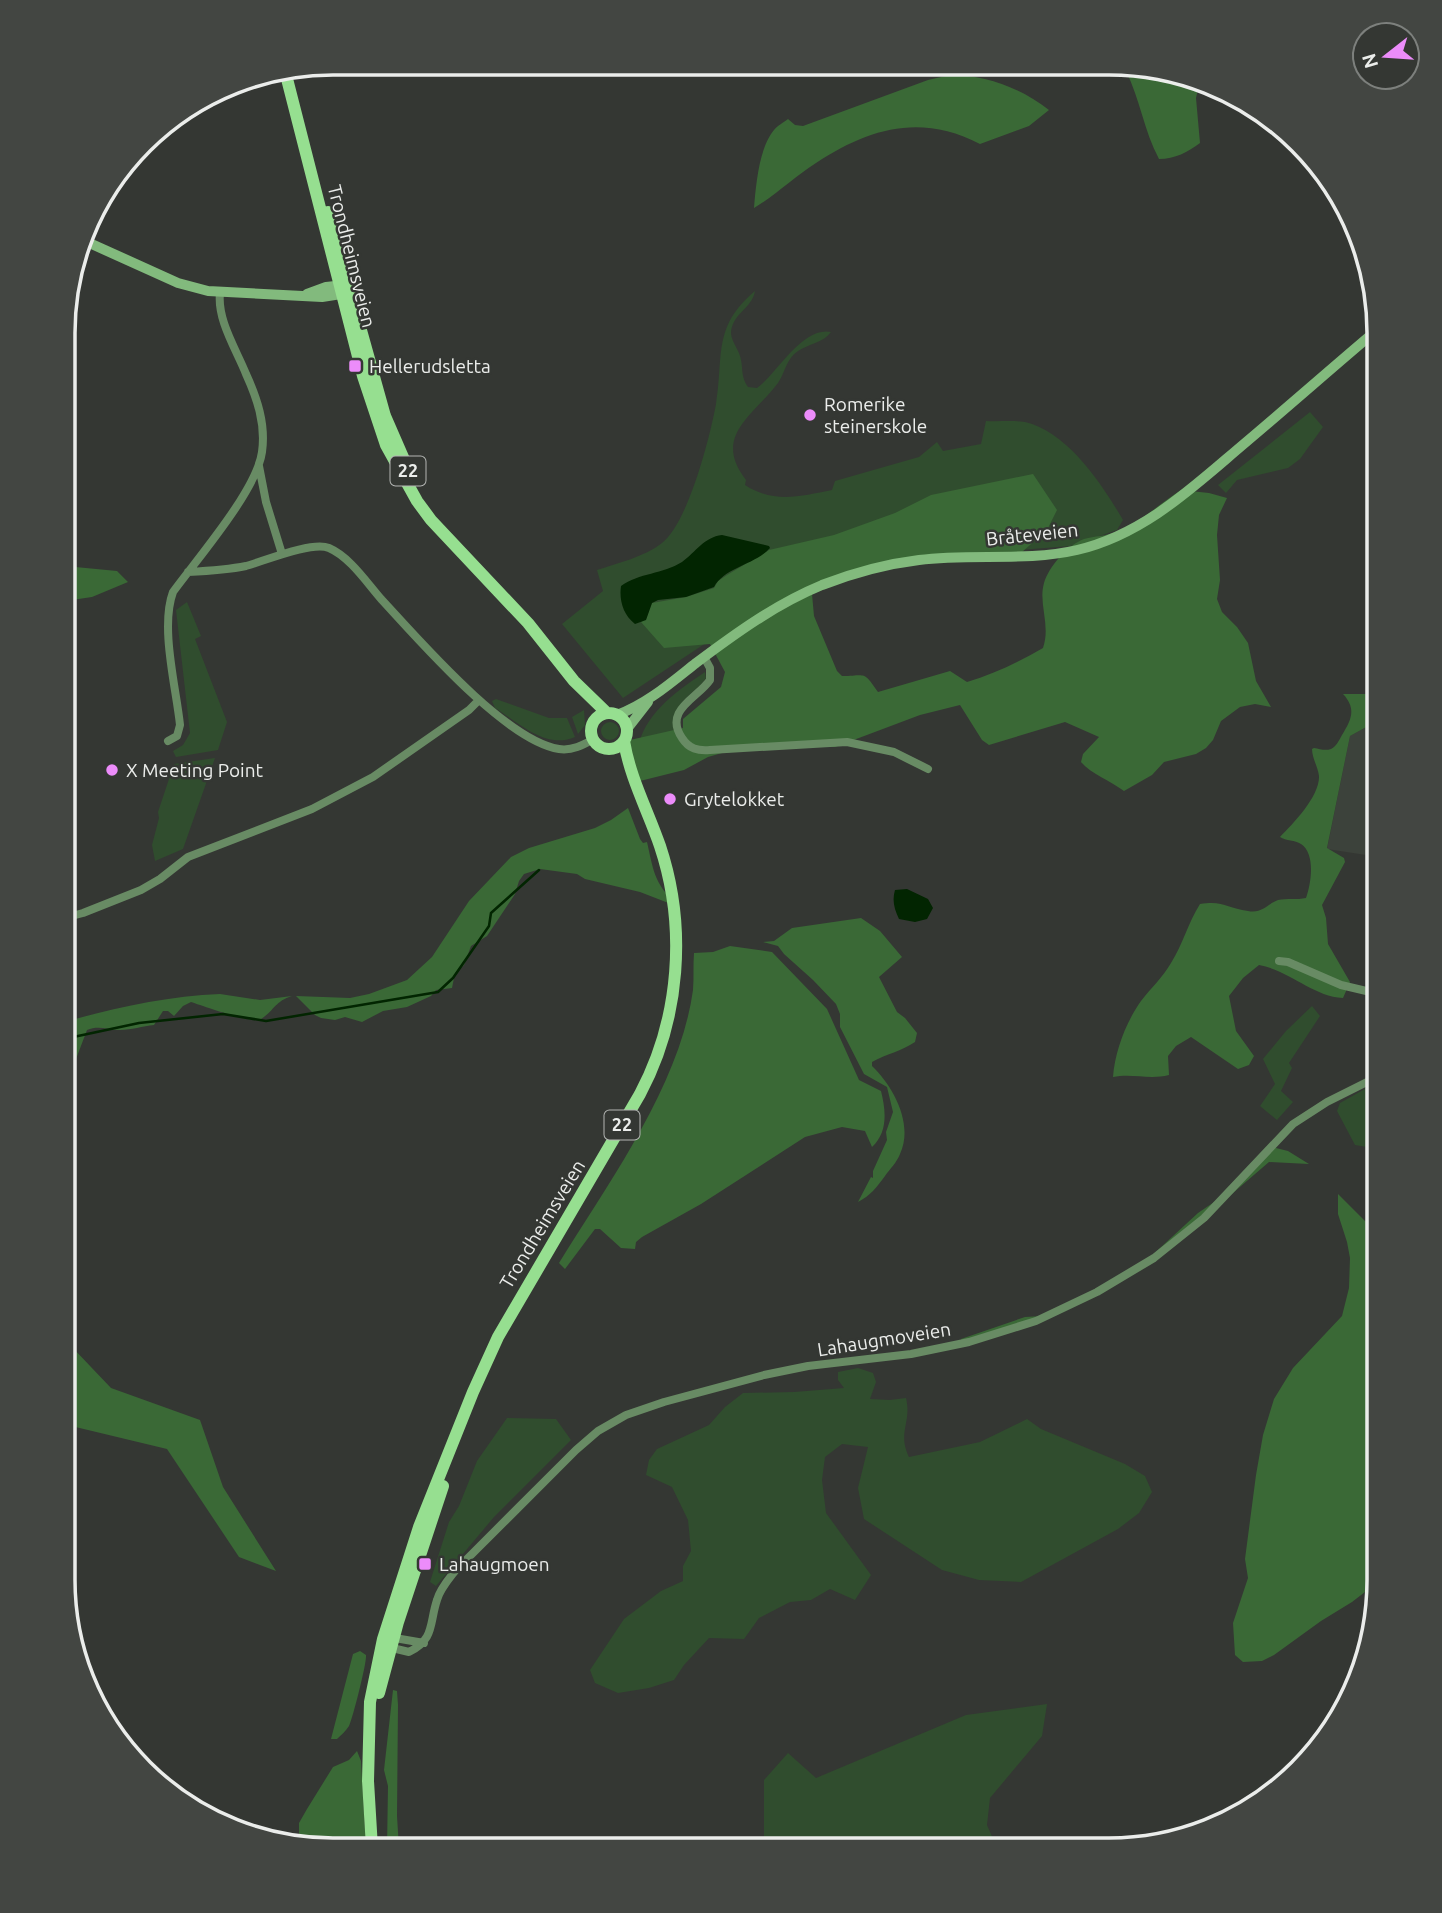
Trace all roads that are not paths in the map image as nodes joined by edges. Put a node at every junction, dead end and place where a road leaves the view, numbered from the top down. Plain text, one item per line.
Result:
1 (287, 79) edge
2 (91, 245) edge
3 (343, 288) junction
4 (220, 293) junction
5 (1367, 338) edge
6 (259, 466) junction
7 (282, 554) junction
8 (188, 572) junction
9 (704, 657) junction
10 (574, 681) junction
11 (652, 697) junction
12 (479, 700) junction
13 (612, 714) junction
14 (594, 721) junction
15 (626, 735) junction
16 (594, 739) junction
17 (168, 741) dead end
18 (609, 748) junction
19 (928, 769) dead end
20 (635, 785) junction
21 (75, 915) edge
22 (1279, 961) dead end
23 (1367, 991) edge
24 (1367, 1082) edge
25 (389, 1642) junction
26 (371, 1838) edge

1 - 3 main road, Trondheimsveien / 22
2 - 4 main road
3 - 4 main road
3 - 10 main road, Trondheimsveien / 22
4 - 6 street
5 - 9 main road, Bråteveien
6 - 7 street
6 - 8 street
7 - 8 street
7 - 12 street
8 - 17 street
9 - 11 main road, Bråteveien
9 - 19 street
10 - 13 main road, Trondheimsveien / 22
10 - 14 main road, Trondheimsveien / 22
11 - 13 main road, Bråteveien
11 - 15 main road, Bråteveien
12 - 16 street
12 - 21 street
13 - 14 main road
13 - 15 main road, 22
14 - 16 main road, 22
15 - 18 main road
15 - 20 main road, Trondheimsveien / 22
16 - 18 main road, 22
18 - 20 main road, Trondheimsveien / 22
20 - 25 main road, Trondheimsveien / 22
22 - 23 street
24 - 25 street, Lahaugmoveien
25 - 26 main road, Trondheimsveien / 22

